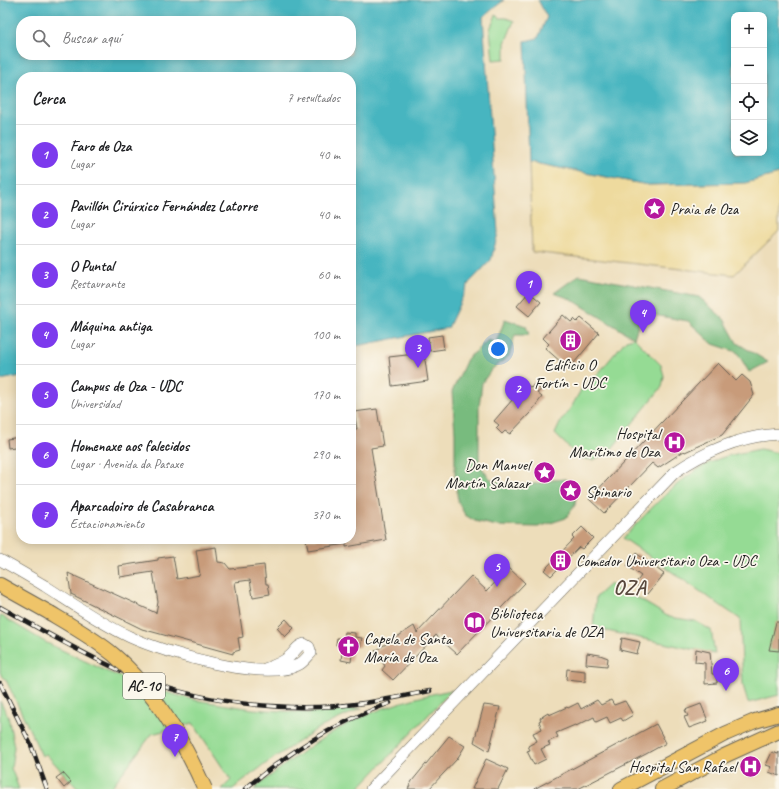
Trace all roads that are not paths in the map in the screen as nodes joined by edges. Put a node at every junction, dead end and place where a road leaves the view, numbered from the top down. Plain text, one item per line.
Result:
1 (779, 434) edge
2 (0, 560) edge
3 (0, 585) edge
4 (262, 670) dead end
5 (779, 714) edge
6 (776, 733) edge
7 (205, 789) edge
8 (371, 789) edge
9 (619, 789) edge
10 (662, 789) edge

1 - 8 street
2 - 4 street
3 - 7 main road, AC-10, bridge
5 - 9 main road
6 - 10 main road

